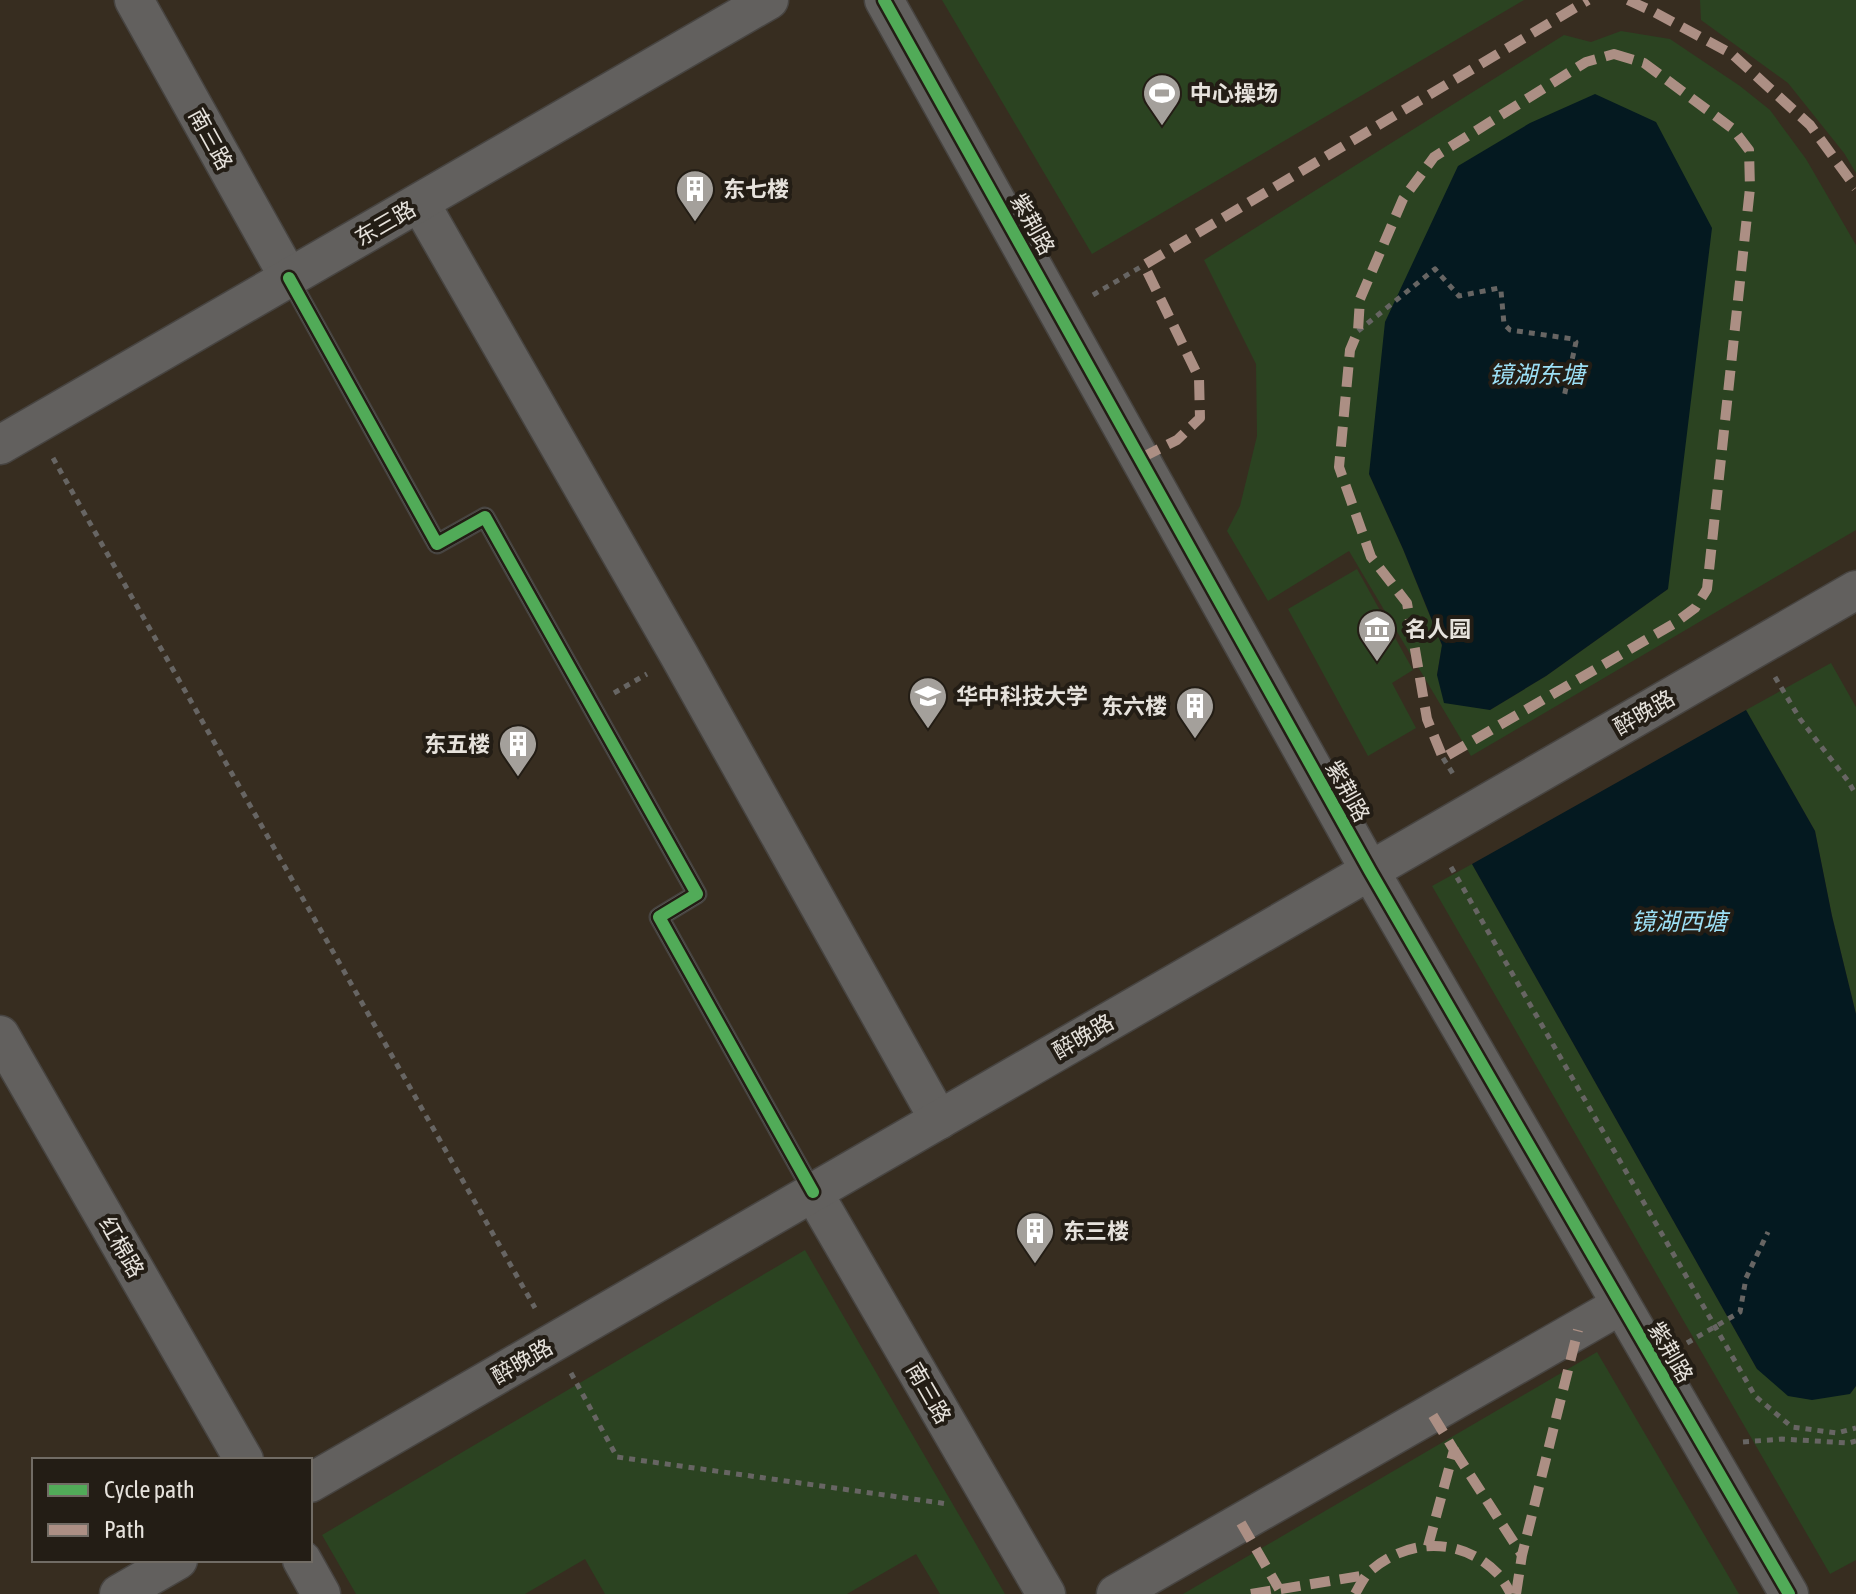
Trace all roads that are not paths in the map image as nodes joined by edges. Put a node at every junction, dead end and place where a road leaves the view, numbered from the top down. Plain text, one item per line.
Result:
1 (134, 0) edge
2 (769, 0) edge
3 (884, 0) edge
4 (420, 203) junction
5 (289, 278) junction
6 (0, 445) edge
7 (1856, 590) edge
8 (1370, 871) junction
9 (0, 1035) edge
10 (939, 1120) junction
11 (813, 1192) junction
12 (1621, 1305) junction
13 (243, 1458) edge
14 (312, 1482) edge
15 (175, 1562) edge
16 (303, 1562) edge
17 (119, 1594) edge
18 (321, 1594) edge
19 (1046, 1594) edge
20 (1116, 1594) edge
21 (1789, 1594) edge

1 - 5 street, 南三路
2 - 4 street, 东三路
3 - 8 street, 紫荆路
4 - 5 street, 东三路
4 - 10 street
5 - 6 street, 东三路
5 - 11 lane
7 - 8 street, 醉晚路
8 - 10 street, 醉晚路
8 - 12 street, 紫荆路
9 - 13 street, 红棉路
10 - 11 street, 醉晚路
11 - 14 street, 醉晚路
11 - 19 street, 南三路
12 - 20 street
12 - 21 street, 紫荆路
15 - 17 street
16 - 18 street

